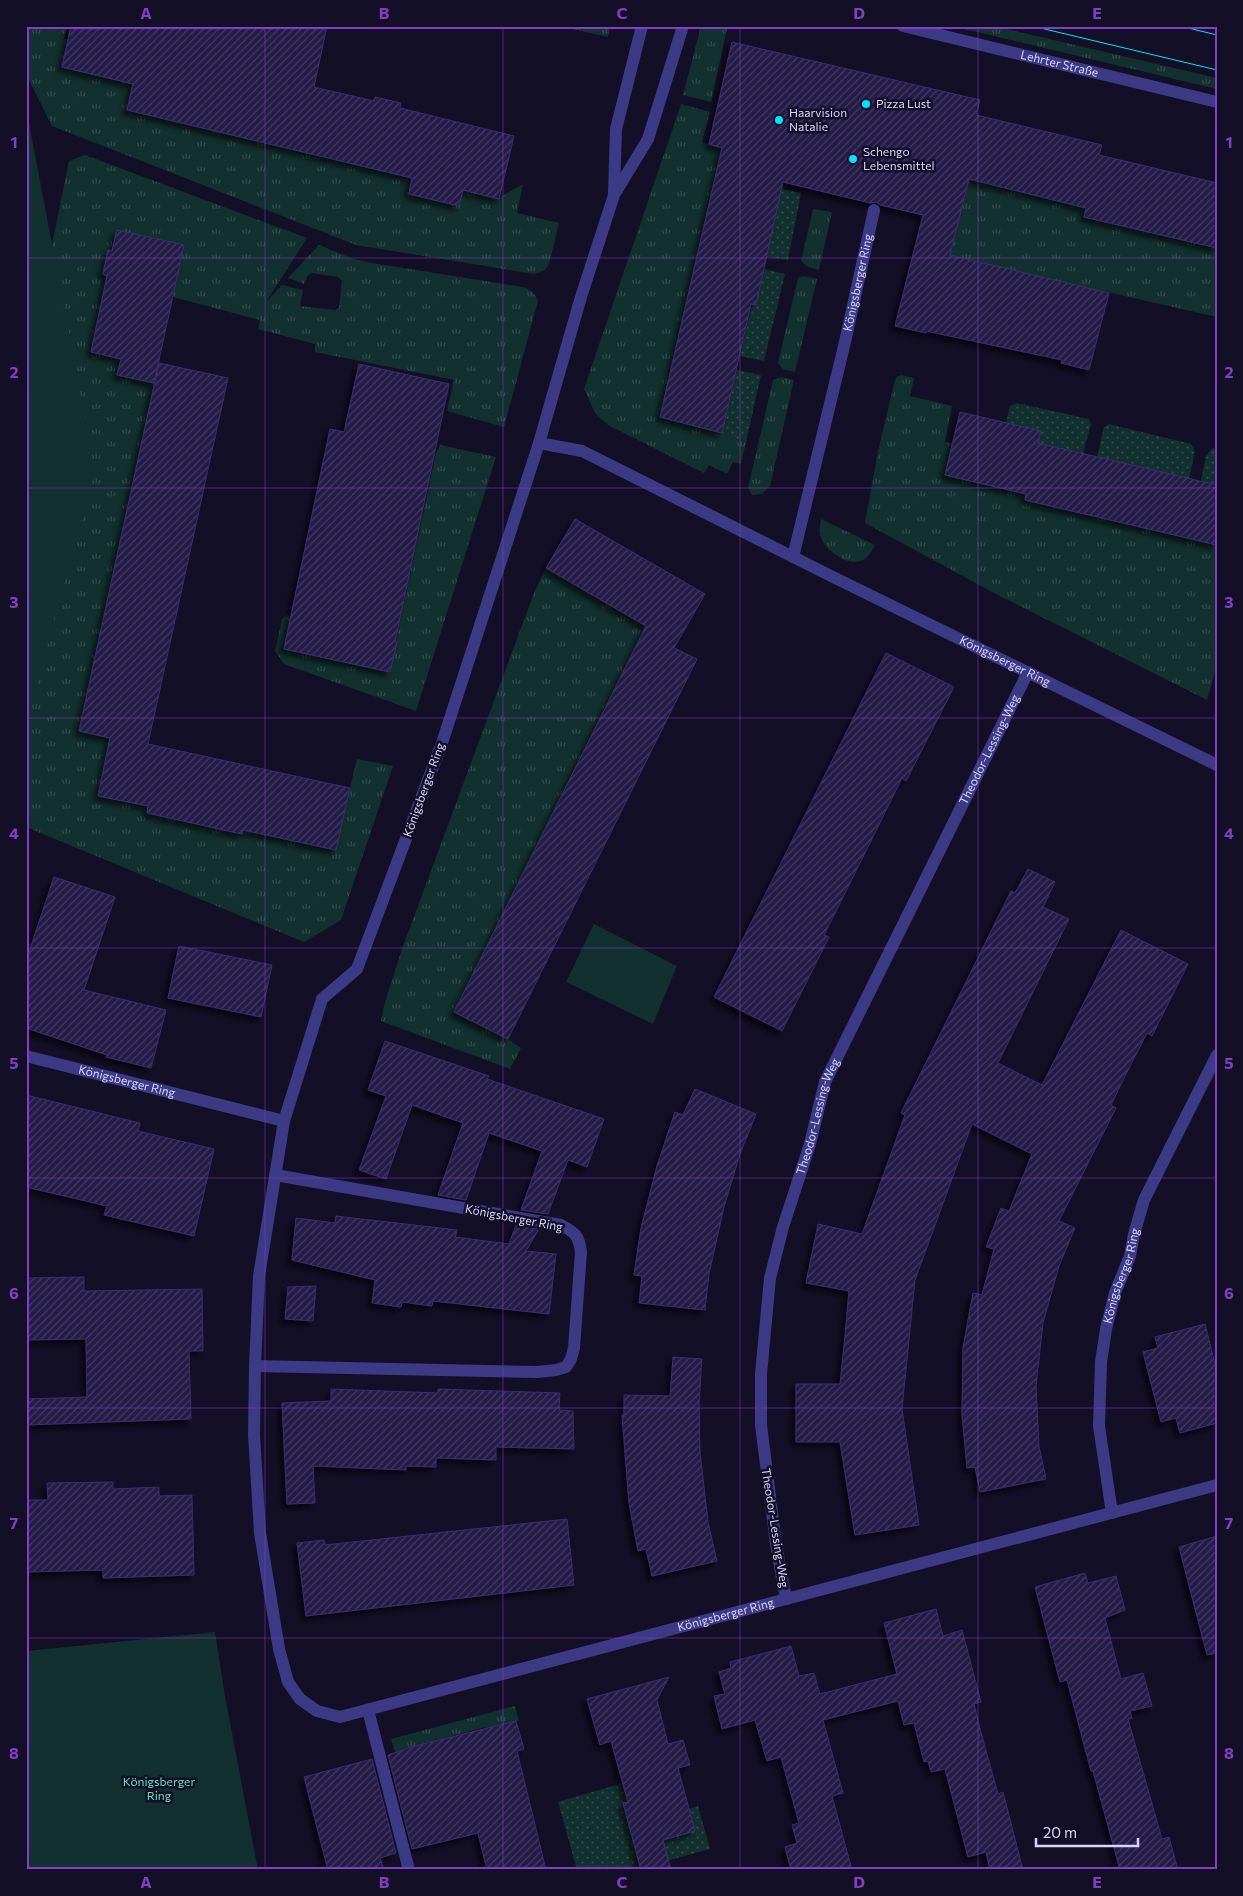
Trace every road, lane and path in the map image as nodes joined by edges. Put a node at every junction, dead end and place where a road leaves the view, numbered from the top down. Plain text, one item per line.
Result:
1 (642, 26) edge
2 (682, 26) edge
3 (903, 26) edge
4 (1217, 102) edge
5 (614, 194) junction
6 (874, 210) dead end
7 (539, 443) junction
8 (793, 557) junction
9 (1028, 672) junction
10 (1217, 765) edge
11 (1217, 1055) edge
12 (26, 1056) edge
13 (284, 1121) junction
14 (274, 1175) junction
15 (255, 1366) junction
16 (1217, 1485) edge
17 (1112, 1513) junction
18 (787, 1599) junction
19 (368, 1710) junction
20 (408, 1870) edge

1 - 5 street, Königsberger Ring
2 - 5 street, Königsberger Ring
3 - 4 street, Lehrter Straße
5 - 7 street, Königsberger Ring
6 - 8 street, Königsberger Ring
7 - 8 street, Königsberger Ring
7 - 13 street, Königsberger Ring
8 - 9 street, Königsberger Ring
9 - 10 street, Königsberger Ring
9 - 18 street, Theodor-Lessing-Weg
11 - 17 street, Königsberger Ring
12 - 13 street, Königsberger Ring
13 - 14 street, Königsberger Ring
14 - 15 street, Königsberger Ring
14 - 15 street, Königsberger Ring
15 - 19 street, Königsberger Ring
16 - 17 street, Königsberger Ring
17 - 18 street, Königsberger Ring
18 - 19 street, Königsberger Ring
19 - 20 street

